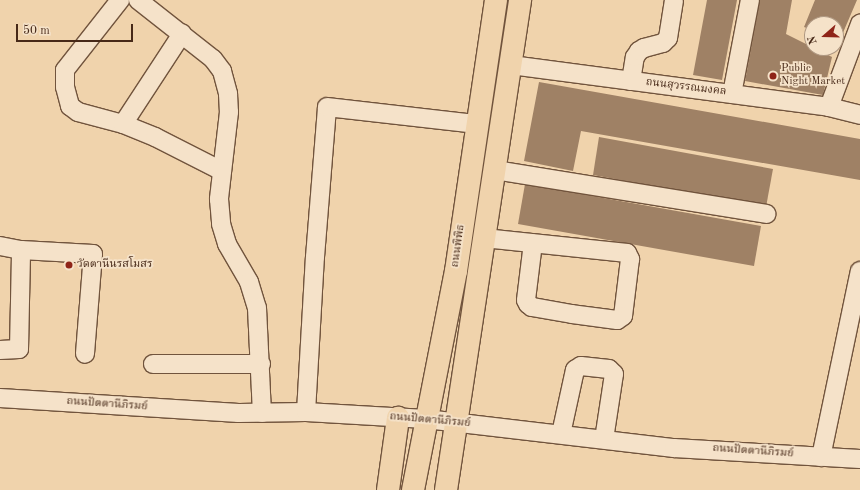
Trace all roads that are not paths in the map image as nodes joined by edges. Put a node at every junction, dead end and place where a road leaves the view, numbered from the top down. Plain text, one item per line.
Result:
1 (120, 0) edge
2 (138, 0) edge
3 (496, 0) edge
4 (520, 0) edge
5 (674, 0) edge
6 (750, 0) edge
7 (860, 24) edge
8 (182, 34) junction
9 (510, 65) junction
10 (631, 81) junction
11 (732, 94) junction
12 (829, 107) junction
13 (860, 115) edge
14 (123, 124) junction
15 (477, 124) junction
16 (495, 170) junction
17 (222, 171) junction
18 (766, 214) dead end
19 (484, 238) junction
20 (533, 243) junction
21 (0, 246) edge
22 (21, 250) junction
23 (860, 271) edge
24 (0, 350) edge
25 (85, 354) dead end
26 (153, 364) dead end
27 (261, 364) junction
28 (0, 398) edge
29 (306, 412) junction
30 (262, 413) junction
31 (398, 418) junction
32 (426, 419) junction
33 (456, 424) junction
34 (561, 434) junction
35 (604, 439) junction
36 (821, 457) junction
37 (860, 459) edge
38 (388, 490) edge
39 (413, 490) edge
40 (446, 490) edge

1 - 14 street
2 - 8 street
3 - 15 main road, ถนนพิพิธ
4 - 9 main road
5 - 10 street
6 - 11 street
7 - 12 street
8 - 14 street
8 - 17 street
9 - 10 street, ถนนสุวรรณมงคล
9 - 16 main road
10 - 11 street, ถนนสุวรรณมงคล
11 - 12 street, ถนนสุวรรณมงคล
12 - 13 street, ถนนสุวรรณมงคล
14 - 17 street
15 - 29 street
15 - 32 main road, ถนนพิพิธ
16 - 18 street
16 - 19 main road
17 - 27 street
19 - 20 street
19 - 33 main road
20 - 20 street
21 - 22 street
22 - 24 street
22 - 25 street
23 - 36 street
26 - 27 street
27 - 30 street
28 - 30 street, ถนนปัตตานีภิรมย์
29 - 30 street, ถนนปัตตานีภิรมย์
29 - 31 street, ถนนปัตตานีภิรมย์
31 - 32 street, ถนนปัตตานีภิรมย์
31 - 38 main road
32 - 33 street, ถนนปัตตานีภิรมย์
32 - 39 main road, ถนนพิพิธ
33 - 34 street, ถนนปัตตานีภิรมย์
33 - 40 main road
34 - 35 street, ถนนปัตตานีภิรมย์
34 - 35 street
35 - 36 street, ถนนปัตตานีภิรมย์
36 - 37 street, ถนนปัตตานีภิรมย์

